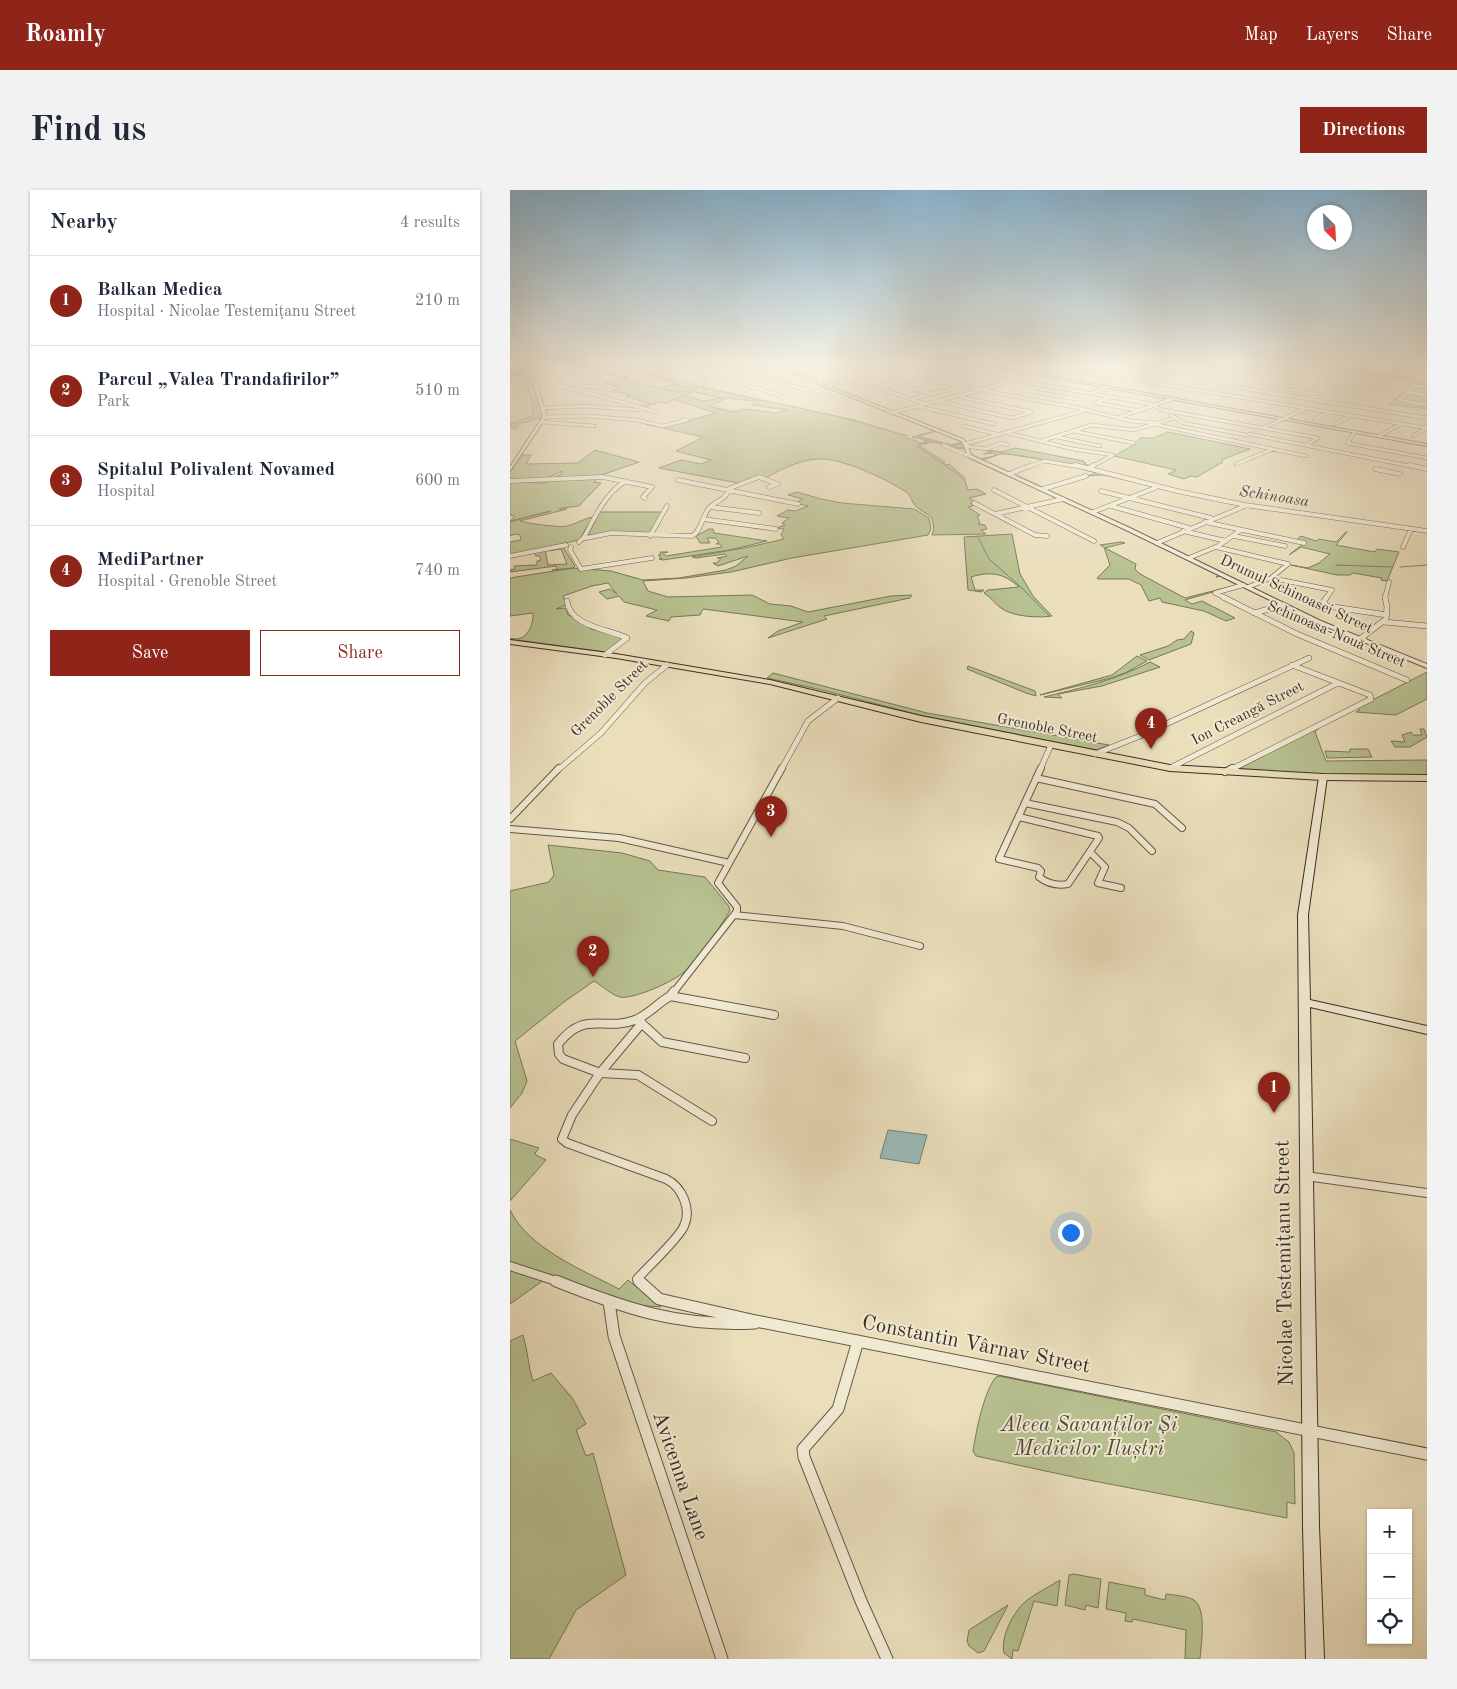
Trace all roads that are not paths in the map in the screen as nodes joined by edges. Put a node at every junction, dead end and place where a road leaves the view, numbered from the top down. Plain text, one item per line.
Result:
1 (534, 434) edge
2 (945, 434) edge
3 (994, 434) edge
4 (1006, 434) edge
5 (1010, 434) edge
6 (1065, 434) edge
7 (1086, 434) edge
8 (1204, 434) edge
9 (1247, 434) joint
10 (1294, 434) edge
11 (1354, 434) edge
12 (1364, 434) edge
13 (1384, 434) edge
14 (1417, 434) edge
15 (1000, 435) junction
16 (1379, 436) junction
17 (1413, 436) dead end
18 (1055, 437) junction
19 (1235, 440) junction
20 (1041, 442) junction
21 (1134, 443) dead end
22 (1347, 443) junction
23 (943, 445) dead end
24 (965, 445) junction
25 (1008, 445) dead end
26 (1306, 445) junction
27 (1427, 445) edge
28 (1100, 446) dead end
29 (1273, 449) junction
30 (1341, 452) junction
31 (969, 456) junction
32 (1306, 456) dead end
33 (1427, 458) edge
34 (1236, 464) dead end
35 (1089, 468) junction
36 (1375, 469) dead end
37 (510, 470) edge
38 (1427, 470) edge
39 (1009, 474) junction
40 (1400, 474) dead end
41 (1086, 476) dead end
42 (1104, 476) dead end
43 (678, 480) dead end
44 (510, 481) edge
45 (626, 481) junction
46 (769, 487) dead end
47 (1161, 487) junction
48 (1155, 488) junction
49 (1043, 489) junction
50 (994, 490) dead end
51 (727, 491) junction
52 (1101, 491) dead end
53 (645, 498) dead end
54 (1130, 498) junction
55 (1063, 499) junction
56 (974, 503) dead end
57 (798, 504) dead end
58 (1245, 505) junction
59 (667, 506) dead end
60 (1111, 506) junction
61 (710, 507) junction
62 (1026, 507) junction
63 (1094, 512) junction
64 (759, 513) dead end
65 (994, 514) junction
66 (1211, 518) junction
67 (702, 519) junction
68 (1205, 522) junction
69 (1189, 528) junction
70 (776, 529) dead end
71 (1411, 529) junction
72 (1241, 530) junction
73 (1183, 531) junction
74 (1427, 531) edge
75 (650, 536) junction
76 (1047, 536) dead end
77 (1234, 536) junction
78 (586, 538) junction
79 (1094, 541) dead end
80 (1226, 541) junction
81 (1157, 543) junction
82 (1304, 543) dead end
83 (568, 546) junction
84 (1285, 546) dead end
85 (1216, 547) junction
86 (1404, 547) dead end
87 (510, 556) edge
88 (652, 558) dead end
89 (1190, 558) junction
90 (1271, 578) junction
91 (1388, 582) dead end
92 (1245, 586) junction
93 (567, 601) dead end
94 (1284, 605) junction
95 (1254, 613) junction
96 (1387, 615) junction
97 (1384, 622) junction
98 (1427, 626) edge
99 (1360, 639) junction
100 (510, 642) edge
101 (605, 655) junction
102 (1309, 658) dead end
103 (667, 665) junction
104 (1292, 665) junction
105 (1427, 666) edge
106 (1407, 680) dead end
107 (1338, 683) junction
108 (838, 698) junction
109 (1051, 745) junction
110 (1095, 754) junction
111 (1170, 768) junction
112 (1225, 772) junction
113 (1323, 777) junction
114 (1036, 778) junction
115 (1427, 778) edge
116 (1025, 803) junction
117 (1019, 817) junction
118 (510, 819) edge
119 (1182, 828) dead end
120 (510, 830) edge
121 (1152, 851) dead end
122 (1090, 852) junction
123 (729, 863) junction
124 (1121, 888) dead end
125 (734, 915) junction
126 (920, 946) dead end
127 (670, 996) junction
128 (1303, 1002) junction
129 (774, 1015) dead end
130 (640, 1021) junction
131 (1427, 1030) edge
132 (745, 1058) dead end
133 (600, 1073) junction
134 (712, 1121) dead end
135 (1306, 1176) junction
136 (1427, 1193) edge
137 (510, 1266) edge
138 (609, 1302) junction
139 (763, 1322) junction
140 (858, 1341) junction
141 (1310, 1430) junction
142 (1427, 1454) edge
143 (722, 1659) edge
144 (887, 1659) edge
145 (1316, 1659) edge

1 - 37 street
2 - 24 street
3 - 15 street
4 - 15 street
5 - 20 street
6 - 18 street
7 - 21 street
8 - 19 street
9 - 19 street
9 - 26 street
10 - 26 street
11 - 22 street
12 - 16 street
13 - 16 street
14 - 17 street
15 - 24 street
16 - 27 street
18 - 20 street
18 - 28 street
19 - 29 street
20 - 35 street
22 - 30 street
22 - 33 street
23 - 31 street, Drumul Schinoasei Street
24 - 25 street
24 - 31 street
26 - 30 street
29 - 32 street
29 - 34 street
30 - 38 street
31 - 39 street, Drumul Schinoasei Street
35 - 39 street
35 - 47 street
36 - 40 street
39 - 49 street, Drumul Schinoasei Street
41 - 49 street
42 - 48 street
43 - 51 street
44 - 45 street
45 - 53 street
45 - 78 street
46 - 51 street
47 - 48 street
47 - 58 street
48 - 54 street
49 - 55 street, Drumul Schinoasei Street
50 - 62 street
51 - 57 street
51 - 61 street
52 - 54 street
54 - 60 street
54 - 66 street
55 - 62 street
55 - 63 street, Drumul Schinoasei Street
56 - 65 street
58 - 66 street
58 - 71 street
59 - 75 street
60 - 63 street
60 - 69 street
61 - 64 street
61 - 67 street
62 - 65 street
62 - 79 street
63 - 81 street, Drumul Schinoasei Street
65 - 76 street
66 - 68 street
67 - 70 street
67 - 75 street
68 - 69 street
68 - 72 street
69 - 73 street
71 - 74 street
71 - 86 street
72 - 77 street
72 - 82 street
73 - 80 street
73 - 81 street
75 - 78 street
77 - 80 street
77 - 84 street
78 - 83 street
80 - 85 street
81 - 89 street, Drumul Schinoasei Street
83 - 87 street
83 - 88 street
85 - 89 street
85 - 90 street
89 - 92 street, Drumul Schinoasei Street
90 - 92 street
90 - 96 street
91 - 96 street
92 - 94 street, Drumul Schinoasei Street
92 - 95 street, Schinoasa-Nouă Street
93 - 101 street, Grenoble Street
94 - 95 street, Schinoasa-Nouă Street
94 - 99 street, Drumul Schinoasei Street
95 - 106 street, Schinoasa-Nouă Street
96 - 97 street
97 - 98 street
97 - 99 street
99 - 105 street, Drumul Schinoasei Street
100 - 101 main road, Grenoble Street
101 - 103 main road, Grenoble Street
102 - 104 street
103 - 108 main road, Grenoble Street
103 - 118 street, Grenoble Street
104 - 107 street
104 - 110 street
107 - 111 street, Ion Creangă Street
107 - 112 street
108 - 109 main road, Grenoble Street
108 - 123 street
109 - 110 main road, Grenoble Street
109 - 114 street
110 - 111 main road, Grenoble Street
111 - 112 main road, Grenoble Street
112 - 113 main road, Grenoble Street
113 - 115 main road, Grenoble Street
113 - 128 main road, Nicolae Testemițanu Street
114 - 116 street
114 - 119 street
116 - 117 street
116 - 121 street
117 - 122 street
117 - 122 street
120 - 123 street
122 - 124 street
123 - 125 street
125 - 126 street
125 - 127 street
127 - 129 street
127 - 130 street
128 - 131 main road
128 - 135 main road, Nicolae Testemițanu Street
130 - 132 street
130 - 133 street
130 - 133 street
133 - 134 street
133 - 139 street, Constantin Vârnav Street
135 - 136 street
135 - 141 main road, Nicolae Testemițanu Street
137 - 138 street
138 - 139 street
138 - 143 street, Avicenna Lane
139 - 140 street, Constantin Vârnav Street
140 - 141 street, Constantin Vârnav Street
140 - 144 street
141 - 142 street, Constantin Vârnav Street
141 - 145 main road, Nicolae Testemițanu Street

